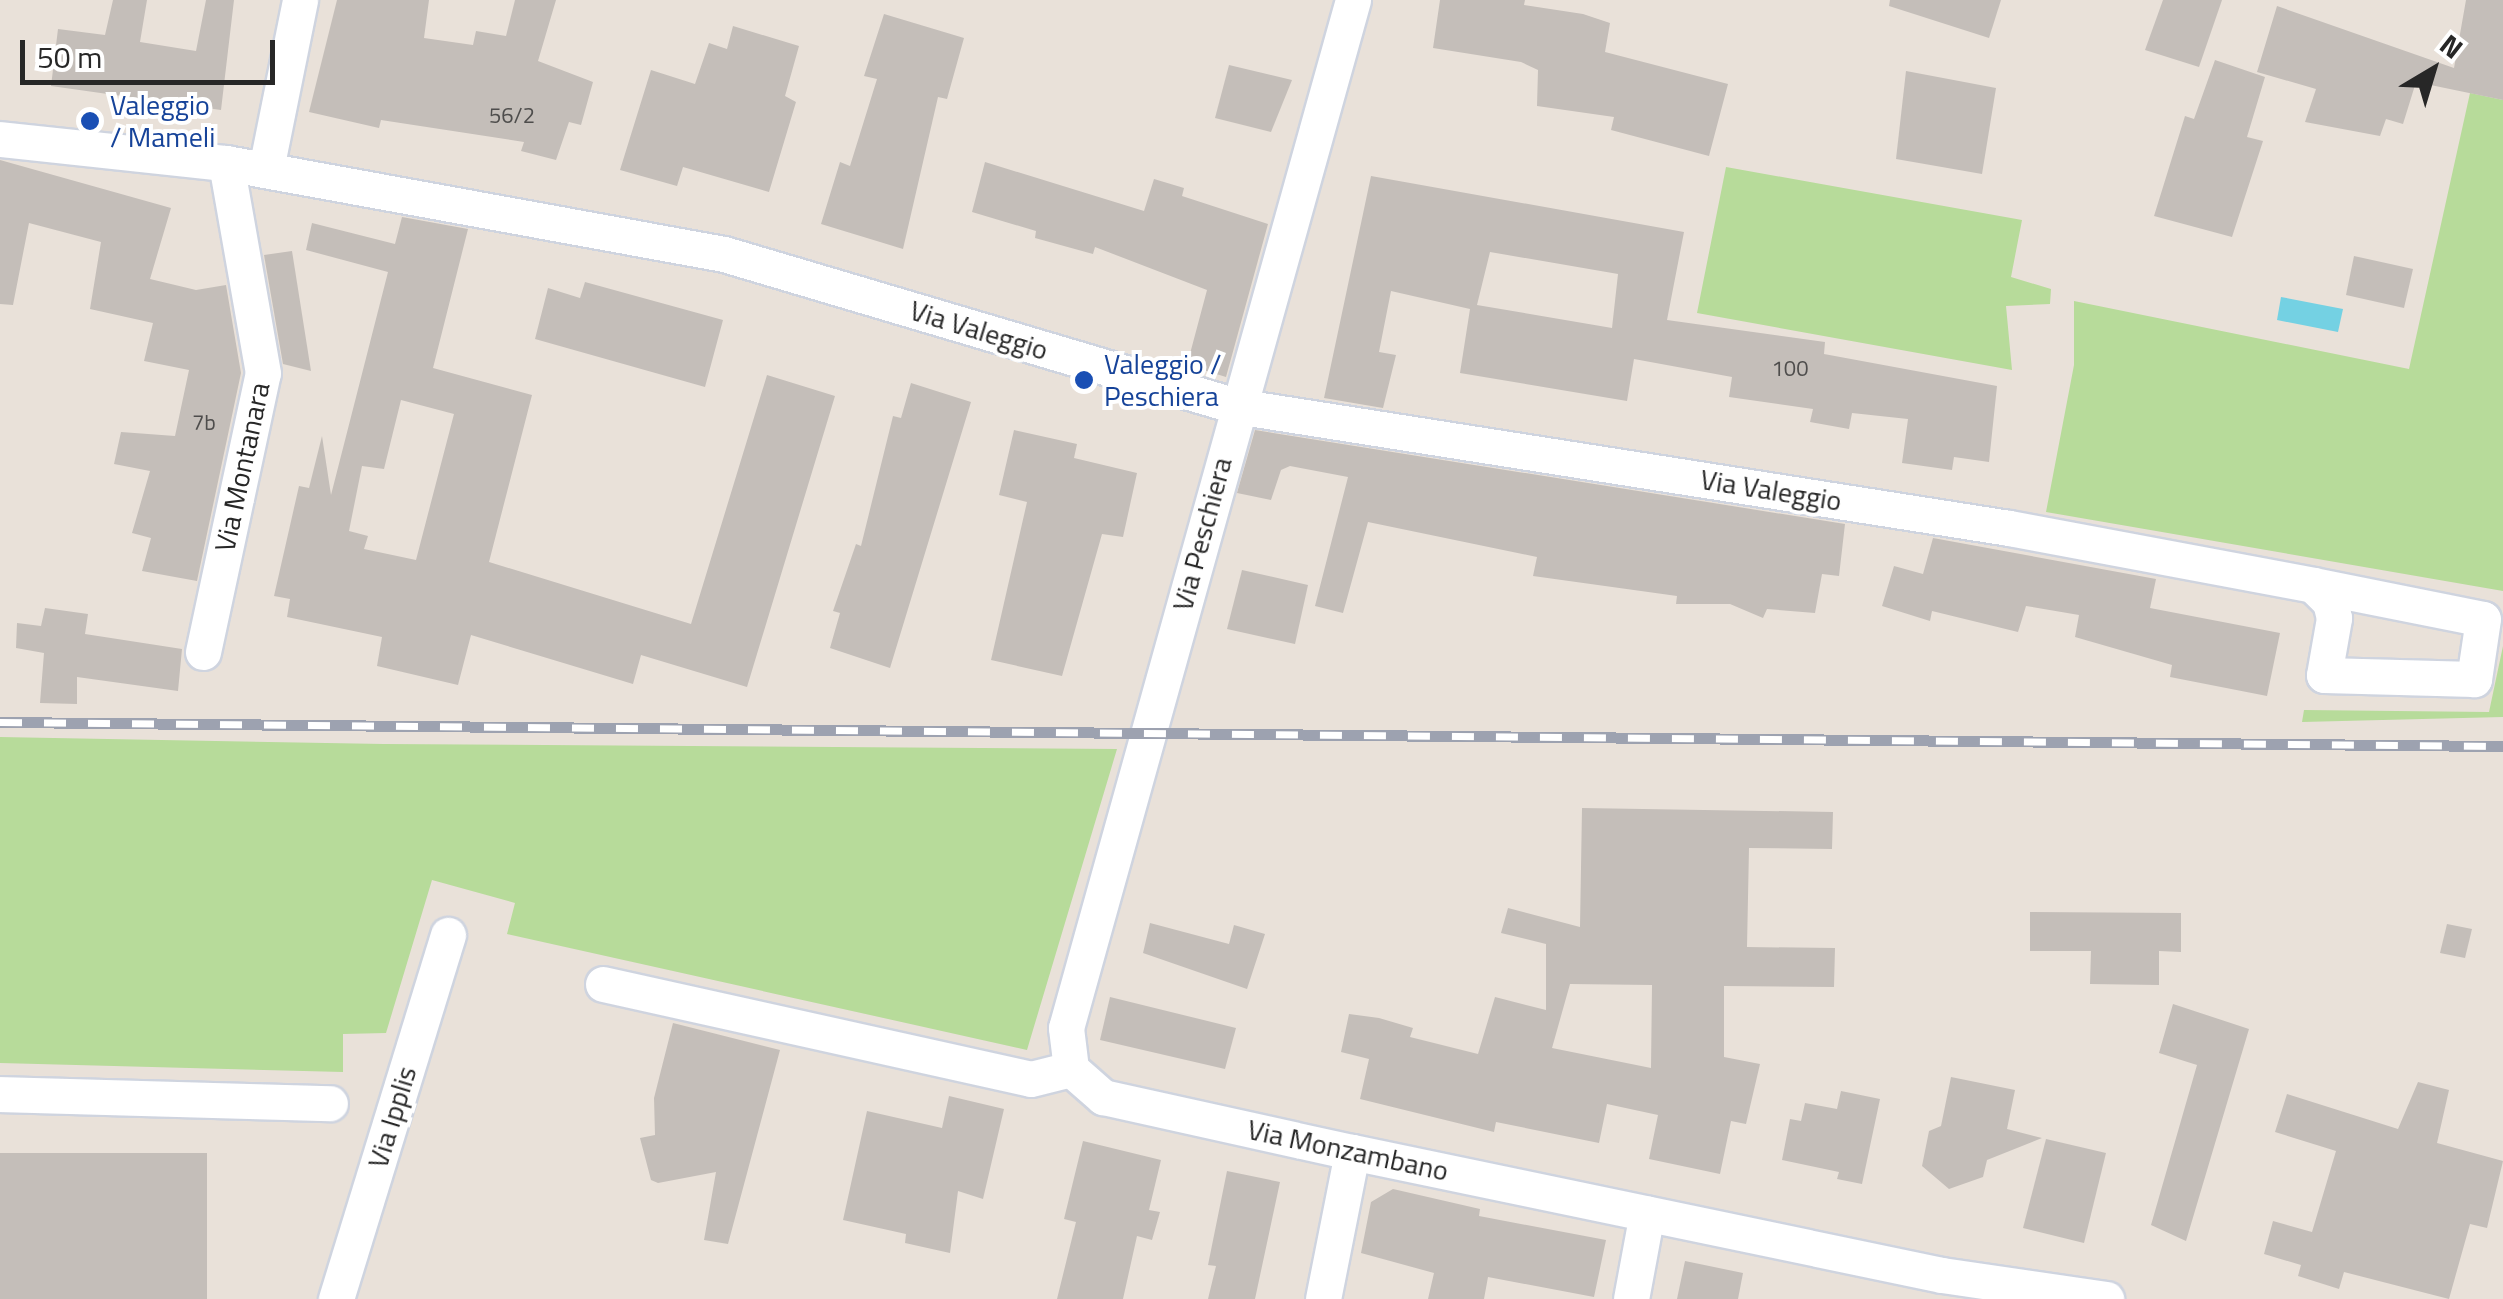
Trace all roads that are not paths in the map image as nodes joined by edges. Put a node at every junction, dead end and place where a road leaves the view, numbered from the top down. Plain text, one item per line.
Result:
1 (300, 0) edge
2 (1353, 0) edge
3 (0, 139) edge
4 (226, 163) junction
5 (266, 170) junction
6 (1236, 406) junction
7 (2313, 585) junction
8 (203, 652) dead end
9 (448, 935) dead end
10 (603, 984) dead end
11 (1071, 1069) junction
12 (0, 1094) edge
13 (330, 1103) dead end
14 (1352, 1152) junction
15 (1648, 1213) junction
16 (1939, 1287) edge
17 (336, 1299) edge
18 (1323, 1299) edge
19 (1631, 1299) edge
20 (2106, 1299) edge

1 - 5 street
2 - 6 street, Via Peschiera
3 - 4 street, Via Valeggio
4 - 5 street, Via Valeggio
4 - 8 street, Via Montanara
5 - 6 street, Via Valeggio
6 - 7 street, Via Valeggio
6 - 11 street, Via Peschiera
7 - 7 street, Via Valeggio
9 - 17 street, Via Ipplis
10 - 11 street
11 - 14 street, Via Monzambano
12 - 13 street
14 - 15 street, Via Monzambano
14 - 18 street
15 - 16 street, Via Monzambano
15 - 19 street
16 - 20 street, Via Monzambano

